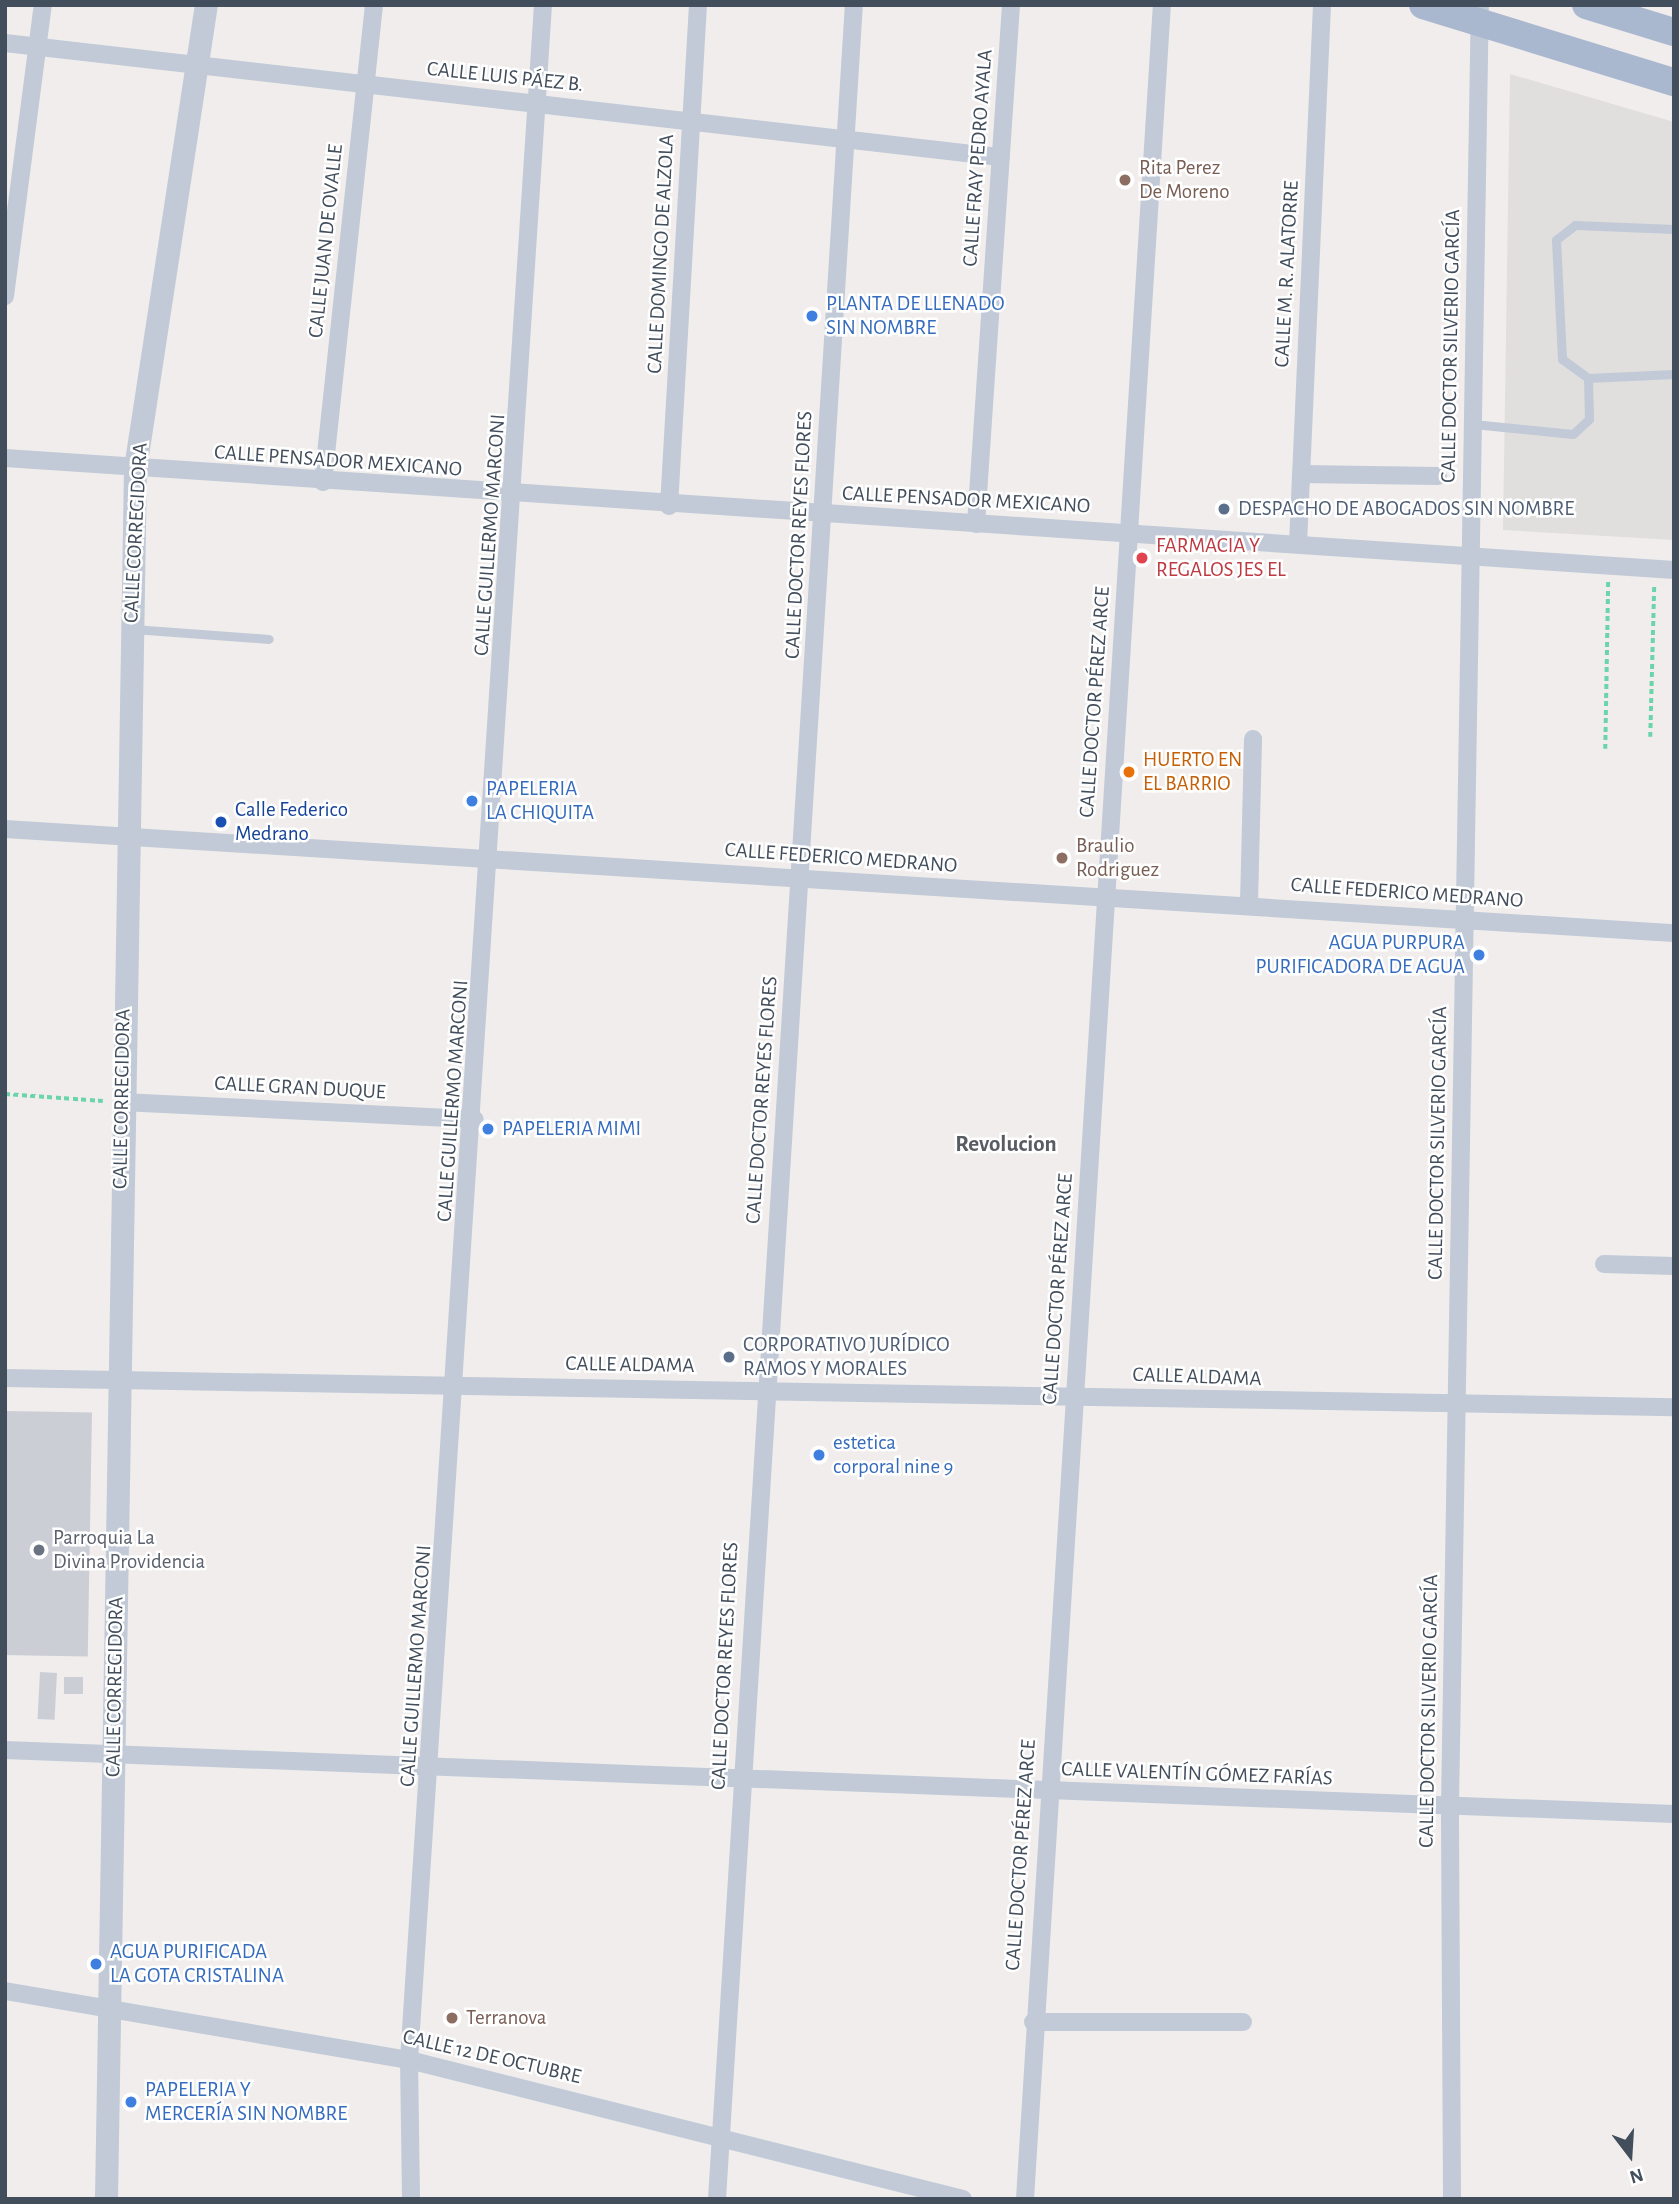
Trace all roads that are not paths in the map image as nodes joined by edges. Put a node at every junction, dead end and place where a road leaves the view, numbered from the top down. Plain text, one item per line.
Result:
1 (43, 5) edge
2 (206, 5) edge
3 (373, 5) edge
4 (543, 5) edge
5 (698, 5) edge
6 (854, 5) edge
7 (1011, 5) edge
8 (1162, 5) edge
9 (1322, 5) edge
10 (1423, 5) edge
11 (1588, 6) edge
12 (1479, 14) edge
13 (1674, 32) edge
14 (5, 43) edge
15 (38, 47) junction
16 (197, 65) junction
17 (1674, 82) edge
18 (366, 84) junction
19 (537, 103) junction
20 (691, 120) junction
21 (846, 137) junction
22 (1000, 157) junction
23 (1674, 229) edge
24 (5, 296) edge
25 (1674, 374) edge
26 (1588, 378) junction
27 (1473, 424) junction
28 (5, 458) edge
29 (135, 468) junction
30 (1301, 474) junction
31 (1438, 476) dead end
32 (323, 482) junction
33 (516, 497) junction
34 (669, 506) junction
35 (823, 515) junction
36 (976, 524) junction
37 (1128, 532) junction
38 (1298, 544) junction
39 (1471, 556) junction
40 (1674, 570) edge
41 (131, 629) junction
42 (269, 639) dead end
43 (1253, 739) dead end
44 (5, 830) edge
45 (126, 837) junction
46 (492, 860) junction
47 (801, 879) junction
48 (1106, 898) junction
49 (1248, 904) junction
50 (1465, 920) junction
51 (1674, 933) edge
52 (122, 1102) junction
53 (475, 1119) junction
54 (1604, 1264) dead end
55 (1674, 1266) edge
56 (5, 1378) edge
57 (119, 1381) junction
58 (457, 1385) junction
59 (763, 1391) junction
60 (1075, 1396) junction
61 (1456, 1407) junction
62 (1674, 1407) edge
63 (5, 1750) edge
64 (114, 1755) junction
65 (433, 1770) junction
66 (741, 1778) junction
67 (1048, 1791) junction
68 (1450, 1805) junction
69 (1674, 1814) edge
70 (5, 1991) edge
71 (110, 2005) junction
72 (1033, 2022) junction
73 (1242, 2022) dead end
74 (409, 2060) junction
75 (718, 2134) junction
76 (106, 2199) edge
77 (411, 2199) edge
78 (717, 2199) edge
79 (963, 2199) edge
80 (1026, 2199) edge
81 (1452, 2199) edge

1 - 15 street
2 - 16 street, CALLE CORREGIDORA
3 - 18 street, CALLE JUAN DE OVALLE
4 - 19 street, CALLE GUILLERMO MARCONI
5 - 20 street, CALLE DOMINGO DE ALZOLA
6 - 21 street, CALLE DOCTOR REYES FLORES
7 - 22 street, CALLE FRAY PEDRO AYALA
8 - 37 street, CALLE DOCTOR PÉREZ ARCE
9 - 30 street, CALLE M. R. ALATORRE
10 - 12 main road
11 - 13 main road
12 - 17 main road
12 - 27 street, CALLE DOCTOR SILVERIO GARCÍA
14 - 15 street, CALLE LUIS PÁEZ B.
15 - 16 street, CALLE LUIS PÁEZ B.
15 - 24 street
16 - 18 street, CALLE LUIS PÁEZ B.
16 - 29 street, CALLE CORREGIDORA
18 - 19 street, CALLE LUIS PÁEZ B.
18 - 32 street, CALLE JUAN DE OVALLE
19 - 20 street, CALLE LUIS PÁEZ B.
19 - 33 street, CALLE GUILLERMO MARCONI
20 - 21 street, CALLE LUIS PÁEZ B.
20 - 34 street, CALLE DOMINGO DE ALZOLA
21 - 22 street, CALLE LUIS PÁEZ B.
21 - 35 street, CALLE DOCTOR REYES FLORES
22 - 36 street, CALLE FRAY PEDRO AYALA
23 - 26 lane
25 - 26 lane
26 - 27 lane
27 - 39 street, CALLE DOCTOR SILVERIO GARCÍA
28 - 29 street, CALLE PENSADOR MEXICANO
29 - 32 street, CALLE PENSADOR MEXICANO
29 - 41 street, CALLE CORREGIDORA
30 - 31 street
30 - 38 street, CALLE M. R. ALATORRE
32 - 33 street, CALLE PENSADOR MEXICANO
33 - 34 street, CALLE PENSADOR MEXICANO
33 - 46 street, CALLE GUILLERMO MARCONI
34 - 35 street, CALLE PENSADOR MEXICANO
35 - 36 street, CALLE PENSADOR MEXICANO
35 - 47 street, CALLE DOCTOR REYES FLORES
36 - 37 street, CALLE PENSADOR MEXICANO
37 - 38 street, CALLE PENSADOR MEXICANO
37 - 48 street, CALLE DOCTOR PÉREZ ARCE
38 - 39 street, CALLE PENSADOR MEXICANO
39 - 40 street, CALLE PENSADOR MEXICANO
39 - 50 street, CALLE DOCTOR SILVERIO GARCÍA
41 - 42 lane
41 - 45 street, CALLE CORREGIDORA
43 - 49 street
44 - 45 street, CALLE FEDERICO MEDRANO
45 - 46 street, CALLE FEDERICO MEDRANO
45 - 52 street, CALLE CORREGIDORA
46 - 47 street, CALLE FEDERICO MEDRANO
46 - 53 street, CALLE GUILLERMO MARCONI
47 - 48 street, CALLE FEDERICO MEDRANO
47 - 59 street, CALLE DOCTOR REYES FLORES
48 - 49 street, CALLE FEDERICO MEDRANO
48 - 60 street, CALLE DOCTOR PÉREZ ARCE
49 - 50 street, CALLE FEDERICO MEDRANO
50 - 51 street, CALLE FEDERICO MEDRANO
50 - 61 street, CALLE DOCTOR SILVERIO GARCÍA
52 - 53 street, CALLE GRAN DUQUE
52 - 57 street, CALLE CORREGIDORA
53 - 58 street, CALLE GUILLERMO MARCONI
54 - 55 street
56 - 57 street, CALLE ALDAMA
57 - 58 street, CALLE ALDAMA
57 - 64 street, CALLE CORREGIDORA
58 - 59 street, CALLE ALDAMA
58 - 65 street, CALLE GUILLERMO MARCONI
59 - 60 street, CALLE ALDAMA
59 - 66 street, CALLE DOCTOR REYES FLORES
60 - 61 street, CALLE ALDAMA
60 - 67 street, CALLE DOCTOR PÉREZ ARCE
61 - 62 street, CALLE ALDAMA
61 - 68 street, CALLE DOCTOR SILVERIO GARCÍA
63 - 64 street, CALLE VALENTÍN GÓMEZ FARÍAS
64 - 65 street, CALLE VALENTÍN GÓMEZ FARÍAS
64 - 71 street, CALLE CORREGIDORA
65 - 66 street, CALLE VALENTÍN GÓMEZ FARÍAS
65 - 74 street, CALLE GUILLERMO MARCONI
66 - 67 street, CALLE VALENTÍN GÓMEZ FARÍAS
66 - 75 street, CALLE DOCTOR REYES FLORES
67 - 68 street, CALLE VALENTÍN GÓMEZ FARÍAS
67 - 72 street, CALLE DOCTOR PÉREZ ARCE
68 - 69 street, CALLE VALENTÍN GÓMEZ FARÍAS
68 - 81 street, CALLE DOCTOR SILVERIO GARCÍA
70 - 71 street, CALLE 12 DE OCTUBRE
71 - 74 street, CALLE 12 DE OCTUBRE
71 - 76 street, CALLE CORREGIDORA
72 - 73 street
72 - 80 street, CALLE DOCTOR PÉREZ ARCE
74 - 75 street, CALLE 12 DE OCTUBRE
74 - 77 street, CALLE GUILLERMO MARCONI
75 - 78 street, CALLE DOCTOR REYES FLORES
75 - 79 street, CALLE 12 DE OCTUBRE

